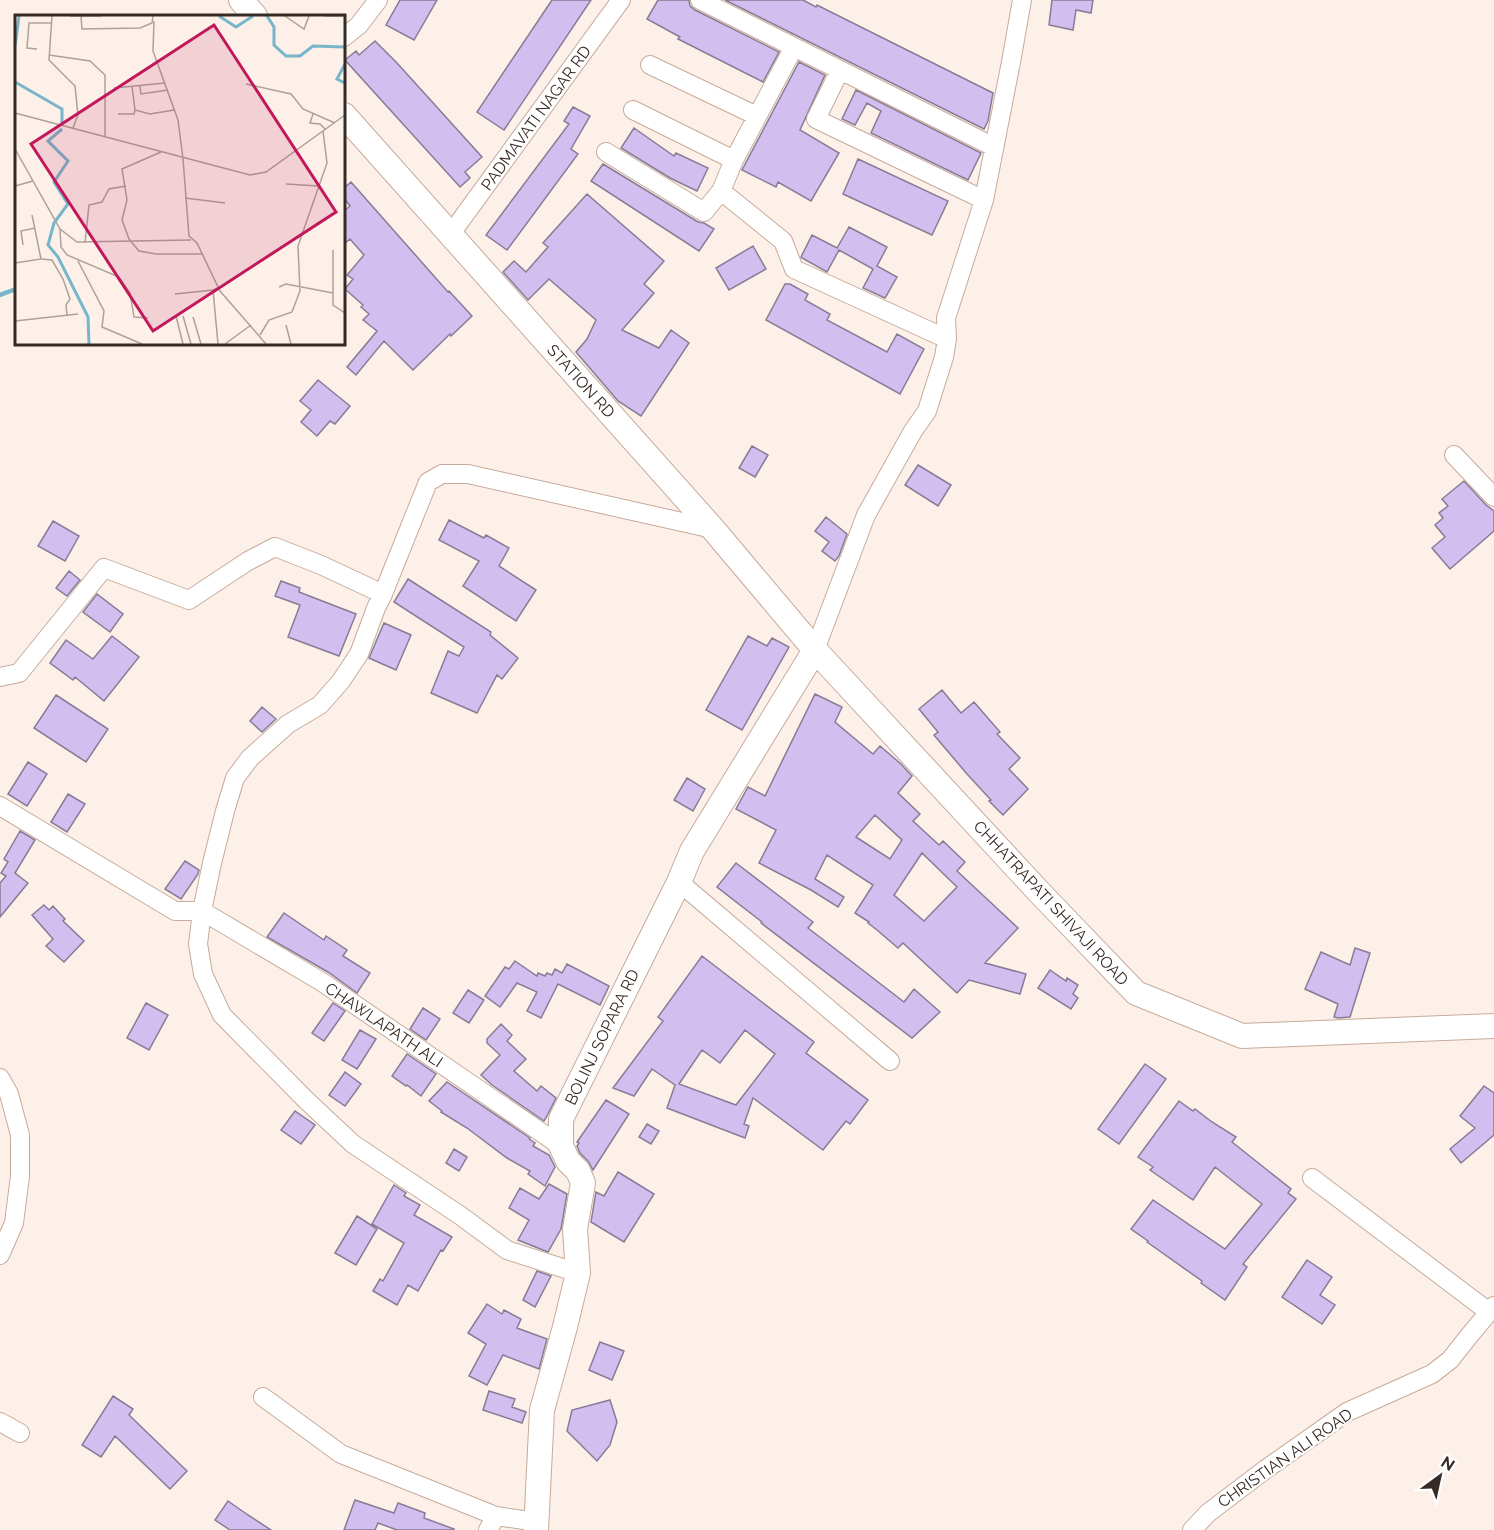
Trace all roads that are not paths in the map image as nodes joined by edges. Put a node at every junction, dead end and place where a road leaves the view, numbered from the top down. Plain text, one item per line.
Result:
1 (241, 0) edge
2 (378, 0) edge
3 (621, 0) edge
4 (700, 0) edge
5 (1022, 0) edge
6 (254, 15) edge
7 (345, 36) edge
8 (794, 47) junction
9 (650, 65) dead end
10 (840, 70) junction
11 (633, 110) dead end
12 (345, 116) edge
13 (757, 116) junction
14 (994, 147) junction
15 (606, 152) dead end
16 (734, 160) junction
17 (721, 191) junction
18 (984, 200) junction
19 (450, 235) junction
20 (947, 339) junction
21 (1454, 455) dead end
22 (1494, 497) edge
23 (713, 529) junction
24 (383, 594) junction
25 (815, 650) junction
26 (0, 676) edge
27 (0, 806) edge
28 (679, 882) junction
29 (202, 911) junction
30 (1494, 1026) edge
31 (890, 1061) dead end
32 (0, 1078) edge
33 (561, 1146) junction
34 (1312, 1178) dead end
35 (0, 1254) edge
36 (578, 1273) junction
37 (1491, 1309) edge
38 (263, 1397) dead end
39 (0, 1422) edge
40 (20, 1432) dead end
41 (492, 1523) edge
42 (537, 1526) edge
43 (1192, 1530) edge

1 - 6 main road
2 - 7 street
3 - 19 street, PADMAVATI NAGAR RD
4 - 8 street
5 - 14 street
8 - 10 street
8 - 13 street
9 - 13 street
10 - 14 street
10 - 18 street
11 - 16 street
12 - 19 main road, STATION RD
13 - 16 street
14 - 18 street
15 - 17 street
16 - 17 street
17 - 20 street
18 - 20 street
19 - 23 main road, STATION RD
20 - 25 street
21 - 22 street
23 - 24 street
23 - 25 main road, STATION RD
24 - 26 street
24 - 29 street
25 - 28 main road, BOLINJ SOPARA RD
25 - 30 main road, CHHATRAPATI SHIVAJI ROAD
27 - 29 street
28 - 31 street
28 - 33 main road, BOLINJ SOPARA RD
29 - 33 street, CHAWLAPATH ALI
29 - 36 street
32 - 35 street
33 - 36 main road
34 - 37 street
36 - 42 main road
37 - 43 street, CHRISTIAN ALI ROAD
38 - 41 street
39 - 40 street
41 - 42 street

